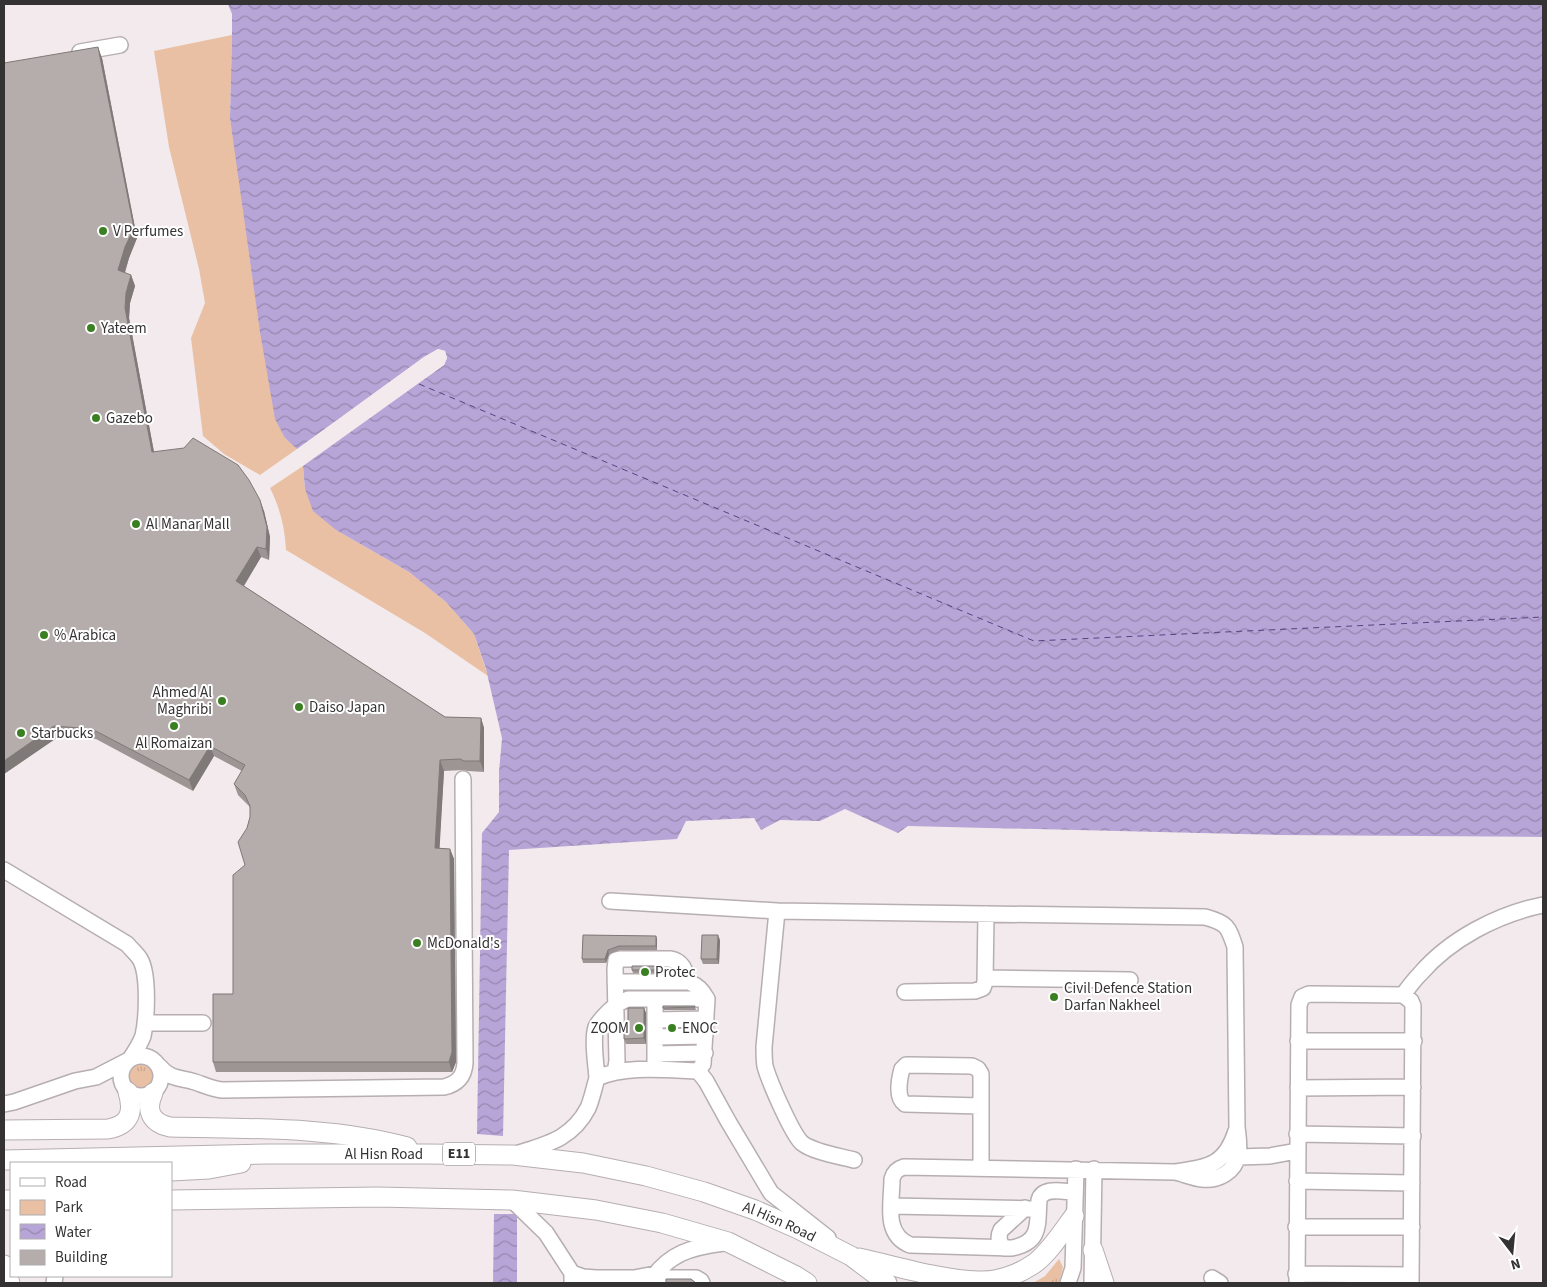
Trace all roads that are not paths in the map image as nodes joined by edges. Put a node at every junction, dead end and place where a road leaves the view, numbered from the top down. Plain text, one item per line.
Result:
1 (120, 45) dead end
2 (62, 55) edge
3 (463, 779) dead end
4 (4, 870) edge
5 (610, 901) dead end
6 (1543, 905) edge
7 (777, 911) junction
8 (986, 914) junction
9 (615, 976) junction
10 (687, 977) junction
11 (985, 978) junction
12 (1130, 980) dead end
13 (905, 992) dead end
14 (1403, 995) junction
15 (655, 999) junction
16 (706, 999) junction
17 (616, 1005) junction
18 (706, 1019) junction
19 (655, 1020) junction
20 (203, 1023) dead end
21 (144, 1029) junction
22 (705, 1036) junction
23 (655, 1037) junction
24 (1414, 1040) junction
25 (1298, 1041) junction
26 (704, 1053) junction
27 (655, 1054) junction
28 (128, 1060) junction
29 (158, 1064) junction
30 (655, 1069) junction
31 (673, 1070) junction
32 (698, 1071) junction
33 (619, 1072) junction
34 (96, 1077) junction
35 (597, 1078) junction
36 (182, 1080) junction
37 (1298, 1088) junction
38 (1413, 1088) junction
39 (126, 1089) junction
40 (155, 1090) junction
41 (4, 1104) edge
42 (981, 1106) junction
43 (1237, 1127) junction
44 (4, 1130) edge
45 (1297, 1134) junction
46 (1413, 1136) junction
47 (1297, 1151) junction
48 (268, 1154) junction
49 (427, 1154) junction
50 (513, 1155) junction
51 (1238, 1156) junction
52 (4, 1160) edge
53 (854, 1160) dead end
54 (981, 1168) junction
55 (1076, 1169) junction
56 (1094, 1169) junction
57 (172, 1171) edge
58 (1175, 1172) junction
59 (1296, 1181) junction
60 (1412, 1183) junction
61 (1075, 1192) junction
62 (172, 1200) edge
63 (512, 1200) junction
64 (892, 1206) junction
65 (1032, 1208) junction
66 (1074, 1216) junction
67 (1412, 1226) junction
68 (1296, 1227) junction
69 (728, 1242) junction
70 (1004, 1248) junction
71 (1093, 1250) junction
72 (851, 1256) junction
73 (4, 1266) edge
74 (572, 1278) edge
75 (1296, 1278) edge
76 (652, 1279) edge
77 (1411, 1279) edge
78 (10, 1283) edge
79 (702, 1283) edge
80 (807, 1283) edge
81 (887, 1283) edge
82 (1068, 1283) edge
83 (1092, 1283) edge
84 (1104, 1283) edge

1 - 2 street
3 - 36 street
4 - 21 street
5 - 7 street
6 - 14 street
7 - 8 street
7 - 53 street
8 - 11 street
8 - 43 street
9 - 10 street
9 - 10 street
9 - 17 street
10 - 16 street
11 - 12 street
11 - 13 street
14 - 24 street
14 - 25 street
15 - 16 street
15 - 17 street
15 - 19 street
16 - 18 street
17 - 33 street
17 - 35 street
18 - 19 street
18 - 22 street
19 - 23 street
20 - 21 street
21 - 28 street
21 - 29 street
22 - 23 street
22 - 26 street
23 - 27 street
24 - 25 street
24 - 38 street
25 - 37 street
26 - 27 street
26 - 32 street
27 - 30 street
28 - 29 street
28 - 34 street
28 - 39 street
29 - 36 street
29 - 40 street
30 - 31 street
30 - 33 street
31 - 32 street
31 - 33 street
32 - 72 street
33 - 35 street
34 - 39 street
34 - 41 street
35 - 50 street
36 - 40 street
37 - 38 street
37 - 45 street
38 - 46 street
39 - 40 street
39 - 44 main road
40 - 49 main road
42 - 42 street
42 - 54 street
43 - 51 street
43 - 58 street
45 - 46 street
45 - 47 street
46 - 60 street
47 - 51 street
47 - 59 street
48 - 49 main road, Al Hisn Road / E11
48 - 52 main road, Al Hisn Road / E11
48 - 57 main road
49 - 50 main road, Al Hisn Road / E11
50 - 72 main road, Al Hisn Road / E11
51 - 58 street
54 - 55 street
54 - 64 street
55 - 56 street
55 - 61 street
56 - 58 street
56 - 71 street
59 - 60 street
59 - 68 street
60 - 67 street
61 - 65 street
61 - 66 street
62 - 63 main road
63 - 69 main road
63 - 74 street
64 - 65 street
64 - 70 street
65 - 70 street
65 - 70 street
66 - 72 main road
66 - 82 street
67 - 68 street
67 - 77 street
68 - 75 street
69 - 76 street
69 - 80 main road
71 - 83 street
71 - 84 main road
72 - 81 main road, Al Hisn Road / E11
73 - 78 main road
74 - 76 street
75 - 77 street
76 - 79 street

